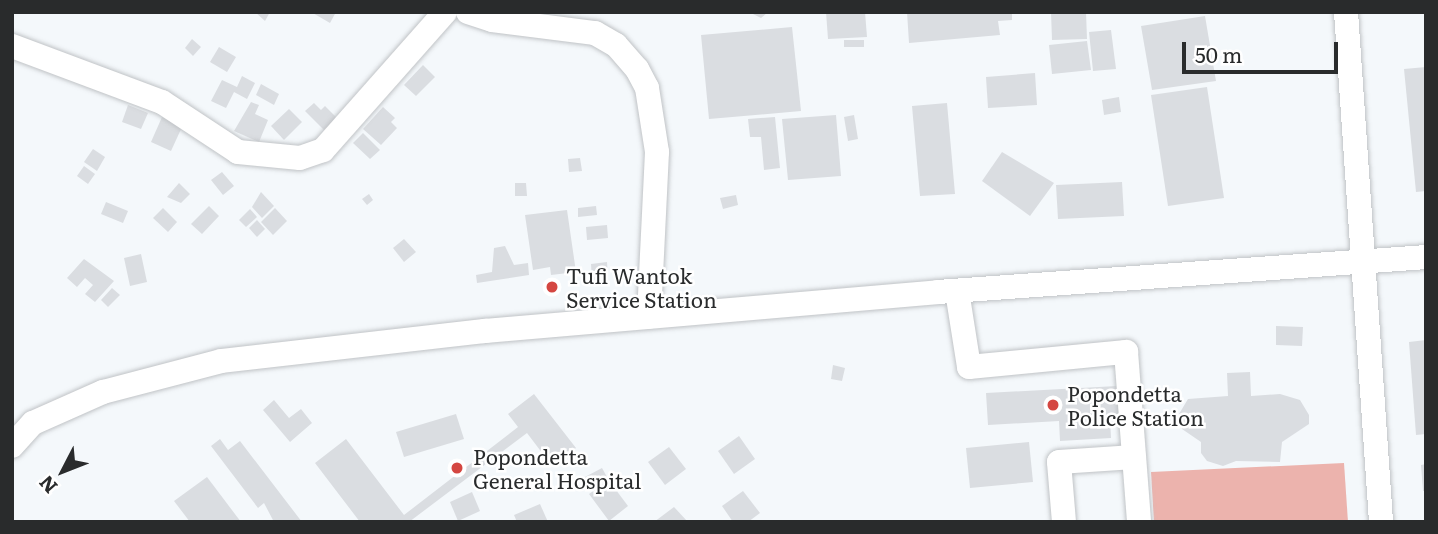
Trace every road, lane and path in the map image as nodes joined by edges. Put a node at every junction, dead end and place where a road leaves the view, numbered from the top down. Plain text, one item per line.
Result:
1 (444, 12) edge
2 (468, 12) edge
3 (1346, 12) edge
4 (12, 46) edge
5 (1426, 257) edge
6 (1365, 263) junction
7 (957, 291) junction
8 (649, 317) junction
9 (12, 446) edge
10 (1134, 457) junction
11 (1064, 522) edge
12 (1139, 522) edge
13 (1381, 522) edge

1 - 4 street
2 - 8 street
3 - 6 street
5 - 6 street
6 - 7 street
6 - 13 street
7 - 8 street
7 - 10 street
8 - 9 street
10 - 11 street
10 - 12 street

